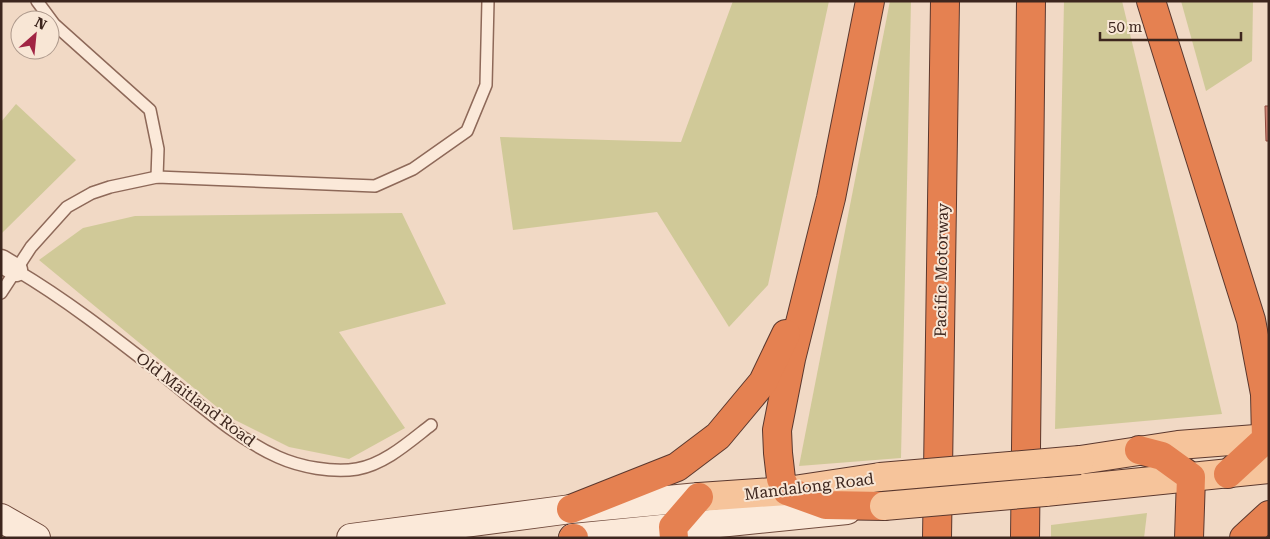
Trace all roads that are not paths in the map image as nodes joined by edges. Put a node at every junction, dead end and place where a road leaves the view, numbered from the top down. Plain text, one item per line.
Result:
1 (36, 1) edge
2 (488, 1) edge
3 (870, 1) edge
4 (945, 1) edge
5 (1031, 1) edge
6 (1151, 1) edge
7 (157, 177) junction
8 (9, 265) edge
9 (808, 288) junction
10 (1, 293) edge
11 (1260, 328) edge
12 (431, 425) dead end
13 (1267, 438) edge
14 (1139, 450) junction
15 (1269, 469) edge
16 (1228, 474) junction
17 (1191, 477) junction
18 (787, 491) junction
19 (699, 497) junction
20 (884, 506) junction
21 (570, 508) junction
22 (1269, 515) edge
23 (1, 518) edge
24 (1, 528) edge
25 (673, 533) edge
26 (35, 538) edge
27 (350, 538) edge
28 (573, 538) edge
29 (937, 538) edge
30 (1025, 538) edge
31 (1190, 538) edge
32 (1244, 538) edge

1 - 7 lane
2 - 7 lane
3 - 9 highway
4 - 29 highway, Pacific Motorway
5 - 30 highway
6 - 11 highway
7 - 8 lane
8 - 10 lane
8 - 12 lane, Old Maitland Road
9 - 18 highway
9 - 21 highway
11 - 13 highway
13 - 14 main road, Mandalong Road
13 - 16 highway
14 - 17 highway
14 - 18 main road, Mandalong Road, bridge
15 - 16 main road, Mandalong Road
16 - 17 main road, Mandalong Road
17 - 20 main road, Mandalong Road, bridge
17 - 31 highway
18 - 19 main road, Mandalong Road
18 - 20 highway
19 - 21 street, Mandalong Road
19 - 25 highway
20 - 25 street, Mandalong Road
21 - 27 street, Mandalong Road
22 - 32 highway
23 - 26 street
24 - 26 street
25 - 28 street, Mandalong Road

